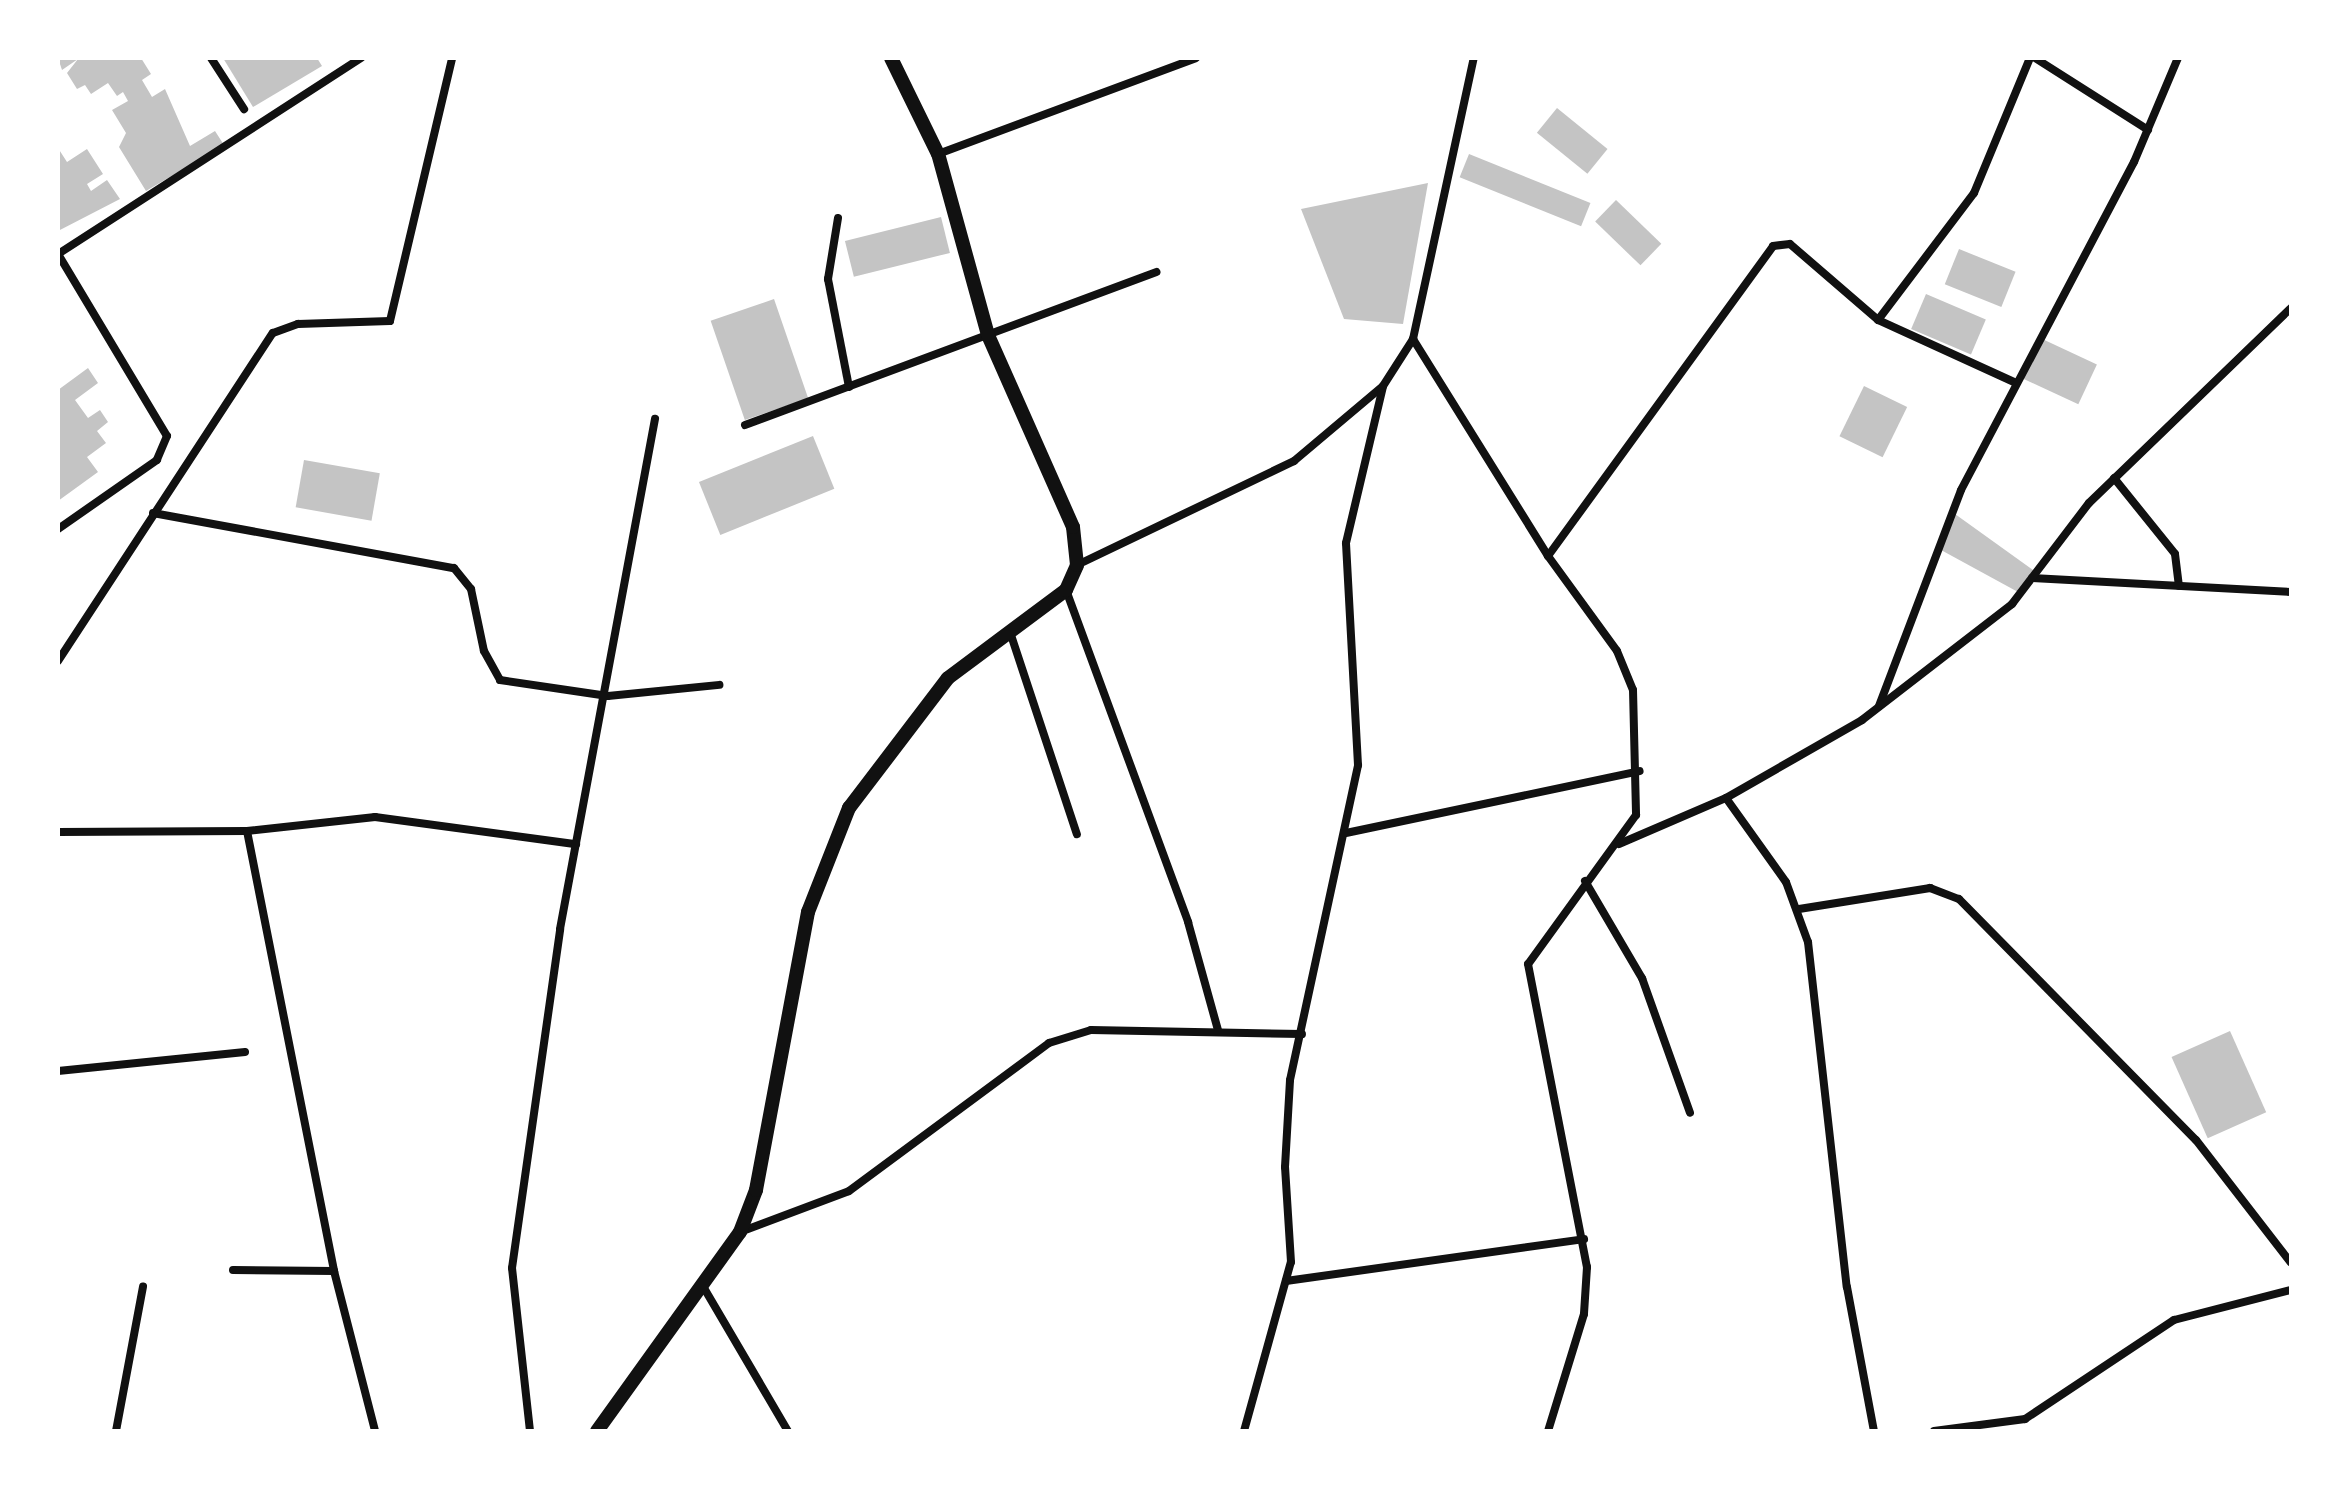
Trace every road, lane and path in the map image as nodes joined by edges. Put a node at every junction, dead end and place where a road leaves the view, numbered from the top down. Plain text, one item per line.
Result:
1 (211, 58) edge
2 (361, 58) edge
3 (452, 58) edge
4 (891, 58) edge
5 (1196, 58) edge
6 (1474, 58) edge
7 (2033, 58) edge
8 (2178, 58) edge
9 (244, 109) dead end
10 (2148, 130) junction
11 (938, 154) junction
12 (838, 218) dead end
13 (58, 254) edge
14 (1156, 272) dead end
15 (2291, 308) edge
16 (1878, 320) junction
17 (988, 335) junction
18 (1413, 339) junction
19 (2014, 382) junction
20 (1383, 386) junction
21 (849, 387) junction
22 (655, 419) dead end
23 (745, 425) dead end
24 (2114, 478) junction
25 (153, 513) junction
26 (58, 529) edge
27 (1548, 556) junction
28 (1077, 565) junction
29 (2032, 578) junction
30 (2179, 586) junction
31 (1066, 590) junction
32 (2291, 592) edge
33 (1010, 632) junction
34 (58, 661) edge
35 (719, 685) dead end
36 (608, 696) junction
37 (1878, 709) junction
38 (1640, 771) junction
39 (1726, 798) junction
40 (247, 831) junction
41 (58, 832) edge
42 (1346, 833) junction
43 (1077, 834) dead end
44 (576, 844) junction
45 (1618, 844) junction
46 (1585, 881) junction
47 (1799, 909) junction
48 (1218, 1030) junction
49 (1302, 1034) junction
50 (245, 1052) dead end
51 (58, 1071) edge
52 (1690, 1113) dead end
53 (740, 1232) junction
54 (1584, 1239) junction
55 (2291, 1263) edge
56 (233, 1270) dead end
57 (334, 1271) junction
58 (1286, 1281) junction
59 (143, 1287) dead end
60 (704, 1288) junction
61 (2291, 1290) edge
62 (116, 1431) edge
63 (375, 1431) edge
64 (530, 1431) edge
65 (597, 1431) edge
66 (788, 1431) edge
67 (1244, 1431) edge
68 (1548, 1431) edge
69 (1874, 1431) edge
70 (1934, 1431) edge

1 - 9 street
2 - 13 street
3 - 25 street
4 - 11 street
5 - 11 street
6 - 18 street
7 - 10 street
7 - 16 street
8 - 10 street
10 - 19 street
11 - 17 street
12 - 21 street
13 - 26 street
14 - 17 street
15 - 24 street
16 - 19 street
16 - 27 street
17 - 21 street
17 - 28 street
18 - 20 street
18 - 27 street
19 - 37 street
20 - 28 street
20 - 42 street
21 - 23 street
22 - 36 street
24 - 29 street
24 - 30 street
25 - 34 street
25 - 36 street
27 - 38 street
28 - 31 street
29 - 30 street
29 - 37 street
30 - 32 street
31 - 33 street
31 - 48 street
33 - 43 street
33 - 53 street
35 - 36 street
36 - 44 street
37 - 39 street
38 - 42 street
38 - 45 street
39 - 45 street
39 - 47 street
40 - 41 street
40 - 44 street
40 - 57 street
42 - 49 street
44 - 64 street
45 - 46 street
46 - 52 street
46 - 54 street
47 - 55 street
47 - 69 street
48 - 49 street
48 - 53 street
49 - 58 street
50 - 51 street
53 - 60 street
54 - 58 street
54 - 68 street
56 - 57 street
57 - 63 street
58 - 67 street
59 - 62 street
60 - 65 street
60 - 66 street
61 - 70 street

